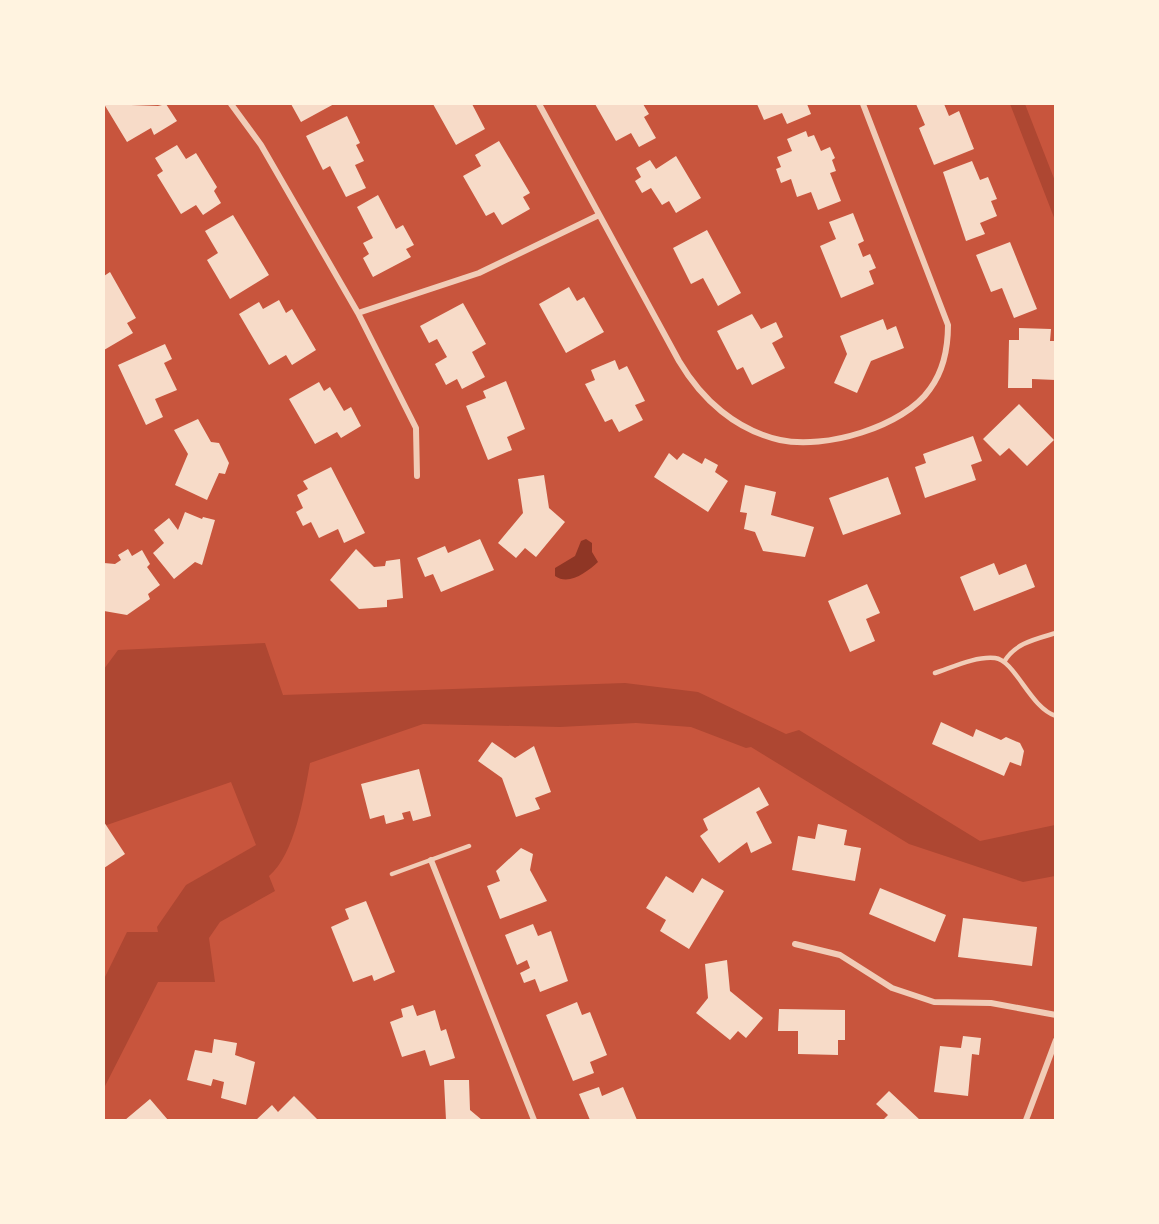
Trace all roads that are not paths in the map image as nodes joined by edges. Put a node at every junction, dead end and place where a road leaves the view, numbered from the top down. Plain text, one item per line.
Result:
1 (231, 104) edge
2 (539, 104) edge
3 (863, 104) edge
4 (599, 215) junction
5 (358, 313) junction
6 (417, 476) dead end
7 (1056, 633) edge
8 (1004, 662) junction
9 (935, 674) dead end
10 (1056, 716) edge
11 (469, 846) dead end
12 (431, 860) junction
13 (392, 874) dead end
14 (795, 944) dead end
15 (1056, 1015) edge
16 (1056, 1040) edge
17 (534, 1120) edge
18 (1026, 1120) edge

1 - 5 street
2 - 4 street
3 - 4 street
4 - 5 street
5 - 6 street
7 - 8 lane
8 - 9 lane
8 - 10 lane
11 - 12 lane
12 - 13 lane
12 - 17 street
14 - 15 street
16 - 18 street

